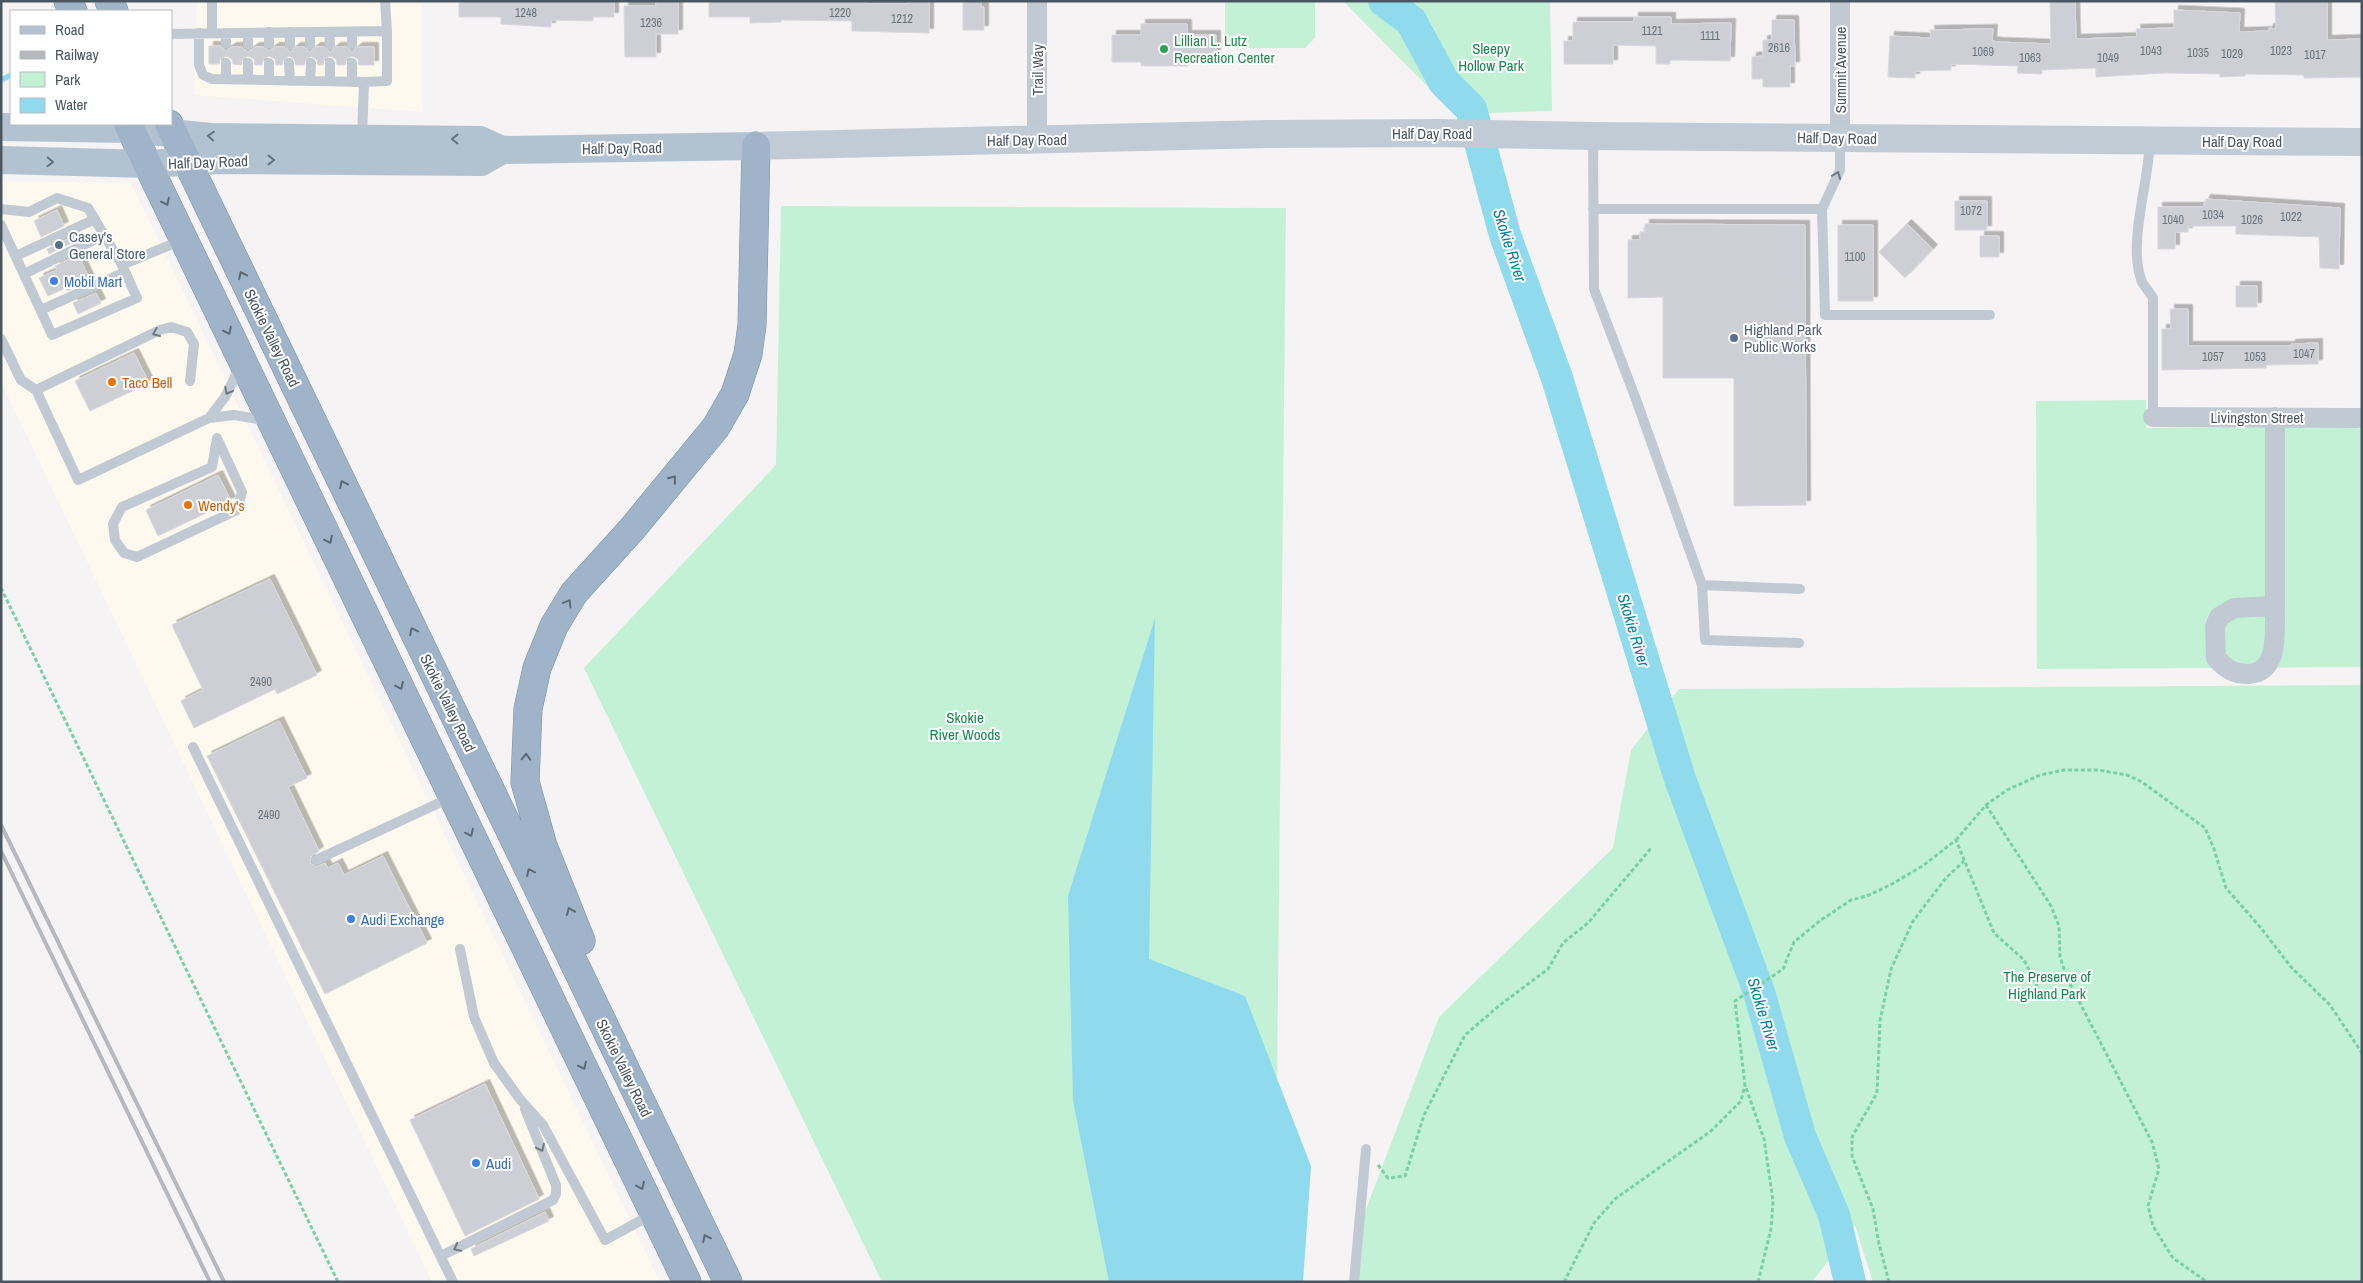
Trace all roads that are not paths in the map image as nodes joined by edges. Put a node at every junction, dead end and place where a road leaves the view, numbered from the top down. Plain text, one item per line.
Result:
1 (212, 1) edge
2 (385, 1) edge
3 (1037, 1) edge
4 (1840, 1) edge
5 (269, 32) junction
6 (290, 32) junction
7 (310, 32) junction
8 (329, 32) junction
9 (352, 32) junction
10 (387, 32) junction
11 (199, 33) junction
12 (212, 33) junction
13 (226, 33) junction
14 (248, 33) junction
15 (172, 34) edge
16 (226, 44) dead end
17 (269, 44) dead end
18 (248, 45) dead end
19 (290, 45) dead end
20 (310, 45) dead end
21 (330, 45) dead end
22 (352, 45) dead end
23 (226, 63) dead end
24 (248, 63) dead end
25 (269, 63) dead end
26 (290, 63) dead end
27 (310, 63) dead end
28 (330, 63) dead end
29 (352, 63) dead end
30 (226, 79) junction
31 (248, 80) junction
32 (269, 80) junction
33 (290, 81) junction
34 (310, 81) junction
35 (330, 81) junction
36 (352, 82) junction
37 (364, 82) junction
38 (129, 126) edge
39 (1, 127) edge
40 (171, 128) edge
41 (1593, 136) junction
42 (362, 138) junction
43 (1840, 138) junction
44 (1037, 139) junction
45 (2150, 141) junction
46 (2362, 142) edge
47 (756, 146) junction
48 (502, 150) junction
49 (1, 160) edge
50 (187, 161) junction
51 (148, 164) junction
52 (1, 209) edge
53 (1593, 209) junction
54 (1822, 209) junction
55 (95, 219) junction
56 (1, 225) edge
57 (104, 235) junction
58 (184, 239) junction
59 (16, 256) junction
60 (123, 269) junction
61 (24, 274) junction
62 (41, 310) junction
63 (1990, 315) dead end
64 (1, 339) edge
65 (243, 361) junction
66 (190, 381) dead end
67 (36, 390) junction
68 (2153, 417) joint
69 (2275, 417) junction
70 (209, 418) junction
71 (2362, 418) edge
72 (272, 422) junction
73 (217, 438) joint
74 (1702, 585) junction
75 (1800, 589) dead end
76 (2275, 606) dead end
77 (1799, 643) dead end
78 (193, 747) dead end
79 (453, 797) junction
80 (316, 860) dead end
81 (460, 948) dead end
82 (523, 1103) junction
83 (1366, 1149) road end
84 (665, 1152) junction
85 (654, 1214) junction
86 (441, 1256) junction
87 (453, 1282) edge
88 (687, 1282) edge
89 (728, 1282) edge
90 (1354, 1282) edge

1 - 12 lane
2 - 10 lane
3 - 44 street, Trail Way
4 - 43 street, Summit Avenue
5 - 6 lane
5 - 14 lane
5 - 17 lane
6 - 7 lane
6 - 19 lane
7 - 8 lane
7 - 20 lane
8 - 9 lane
8 - 21 lane
9 - 10 lane
9 - 22 lane
10 - 37 lane
11 - 12 lane
11 - 15 lane
11 - 30 lane
12 - 13 lane
13 - 14 lane
13 - 16 lane
14 - 18 lane
23 - 30 lane
24 - 31 lane
25 - 32 lane
26 - 33 lane
27 - 34 lane
28 - 35 lane
29 - 36 lane
30 - 31 lane
31 - 32 lane
32 - 33 lane
33 - 34 lane
34 - 35 lane
35 - 36 lane
36 - 37 lane
37 - 42 lane
38 - 39 main road, Half Day Road
38 - 40 main road, Half Day Road
38 - 51 highway
42 -> 40 main road, Half Day Road
40 - 50 highway, Skokie Valley Road
41 - 43 main road, Half Day Road
41 - 44 main road, Half Day Road
41 - 53 lane
48 -> 42 main road, Half Day Road
43 - 45 main road, Half Day Road
54 -> 43 lane
44 - 47 main road, Half Day Road
45 - 46 main road, Half Day Road
45 - 68 lane
47 - 48 main road, Half Day Road
84 -> 47 highway
50 -> 48 main road, Half Day Road
49 -> 51 main road, Half Day Road
50 - 51 main road, Half Day Road
84 -> 50 highway, Skokie Valley Road
51 -> 58 highway
52 - 55 lane
53 - 54 lane
53 - 74 lane
54 - 63 lane
55 - 57 lane
55 - 59 lane
56 - 59 lane
57 - 60 lane
57 - 61 lane
58 - 60 lane
58 -> 65 highway
59 - 61 lane
60 - 62 lane
60 - 62 lane
61 - 62 lane
64 - 67 lane
65 -> 70 lane
65 - 72 highway
66 -> 67 lane
67 - 70 lane
68 - 69 street, Livingston Street
69 - 71 street, Livingston Street
69 - 76 street
70 - 72 lane
72 -> 79 highway
73 - 73 lane
74 - 75 lane
74 - 77 lane
78 - 86 lane
79 - 80 lane
79 -> 85 highway
81 - 82 lane
82 - 85 lane
82 -> 86 lane
83 - 90 lane
89 -> 84 highway, Skokie Valley Road
85 - 88 highway
86 - 87 lane

